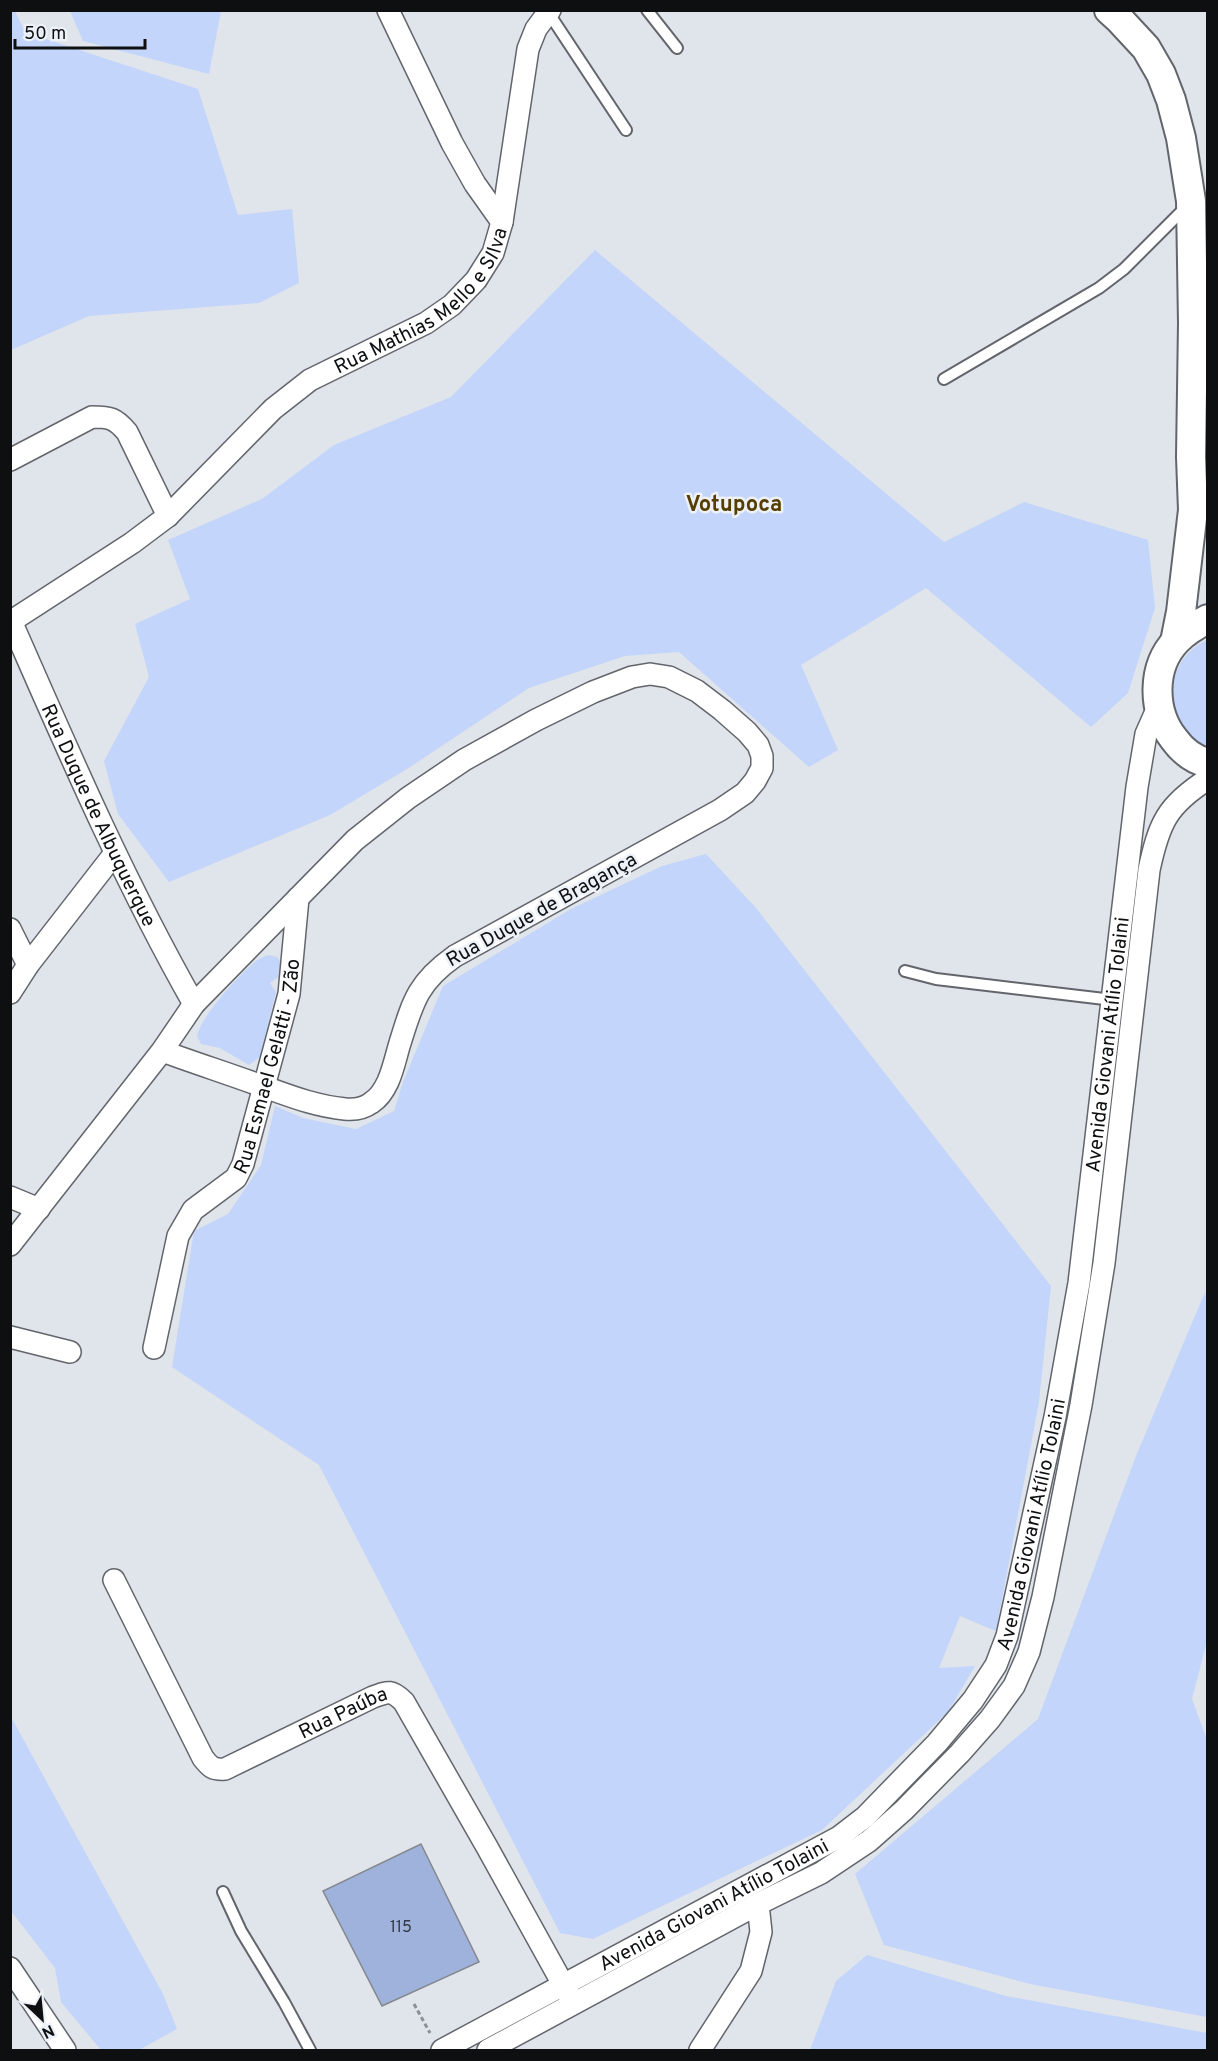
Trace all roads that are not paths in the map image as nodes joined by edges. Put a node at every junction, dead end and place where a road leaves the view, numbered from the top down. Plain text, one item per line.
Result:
1 (388, 10) edge
2 (647, 10) edge
3 (1109, 10) edge
4 (549, 11) edge
5 (677, 48) dead end
6 (626, 130) dead end
7 (1191, 201) junction
8 (502, 222) junction
9 (1200, 331) edge
10 (944, 379) dead end
11 (10, 460) edge
12 (1193, 510) junction
13 (168, 516) junction
14 (1208, 552) edge
15 (1208, 619) edge
16 (11, 622) edge
17 (1175, 642) junction
18 (1158, 707) junction
19 (1208, 763) edge
20 (1208, 779) edge
21 (115, 853) junction
22 (298, 898) junction
23 (10, 929) edge
24 (28, 965) junction
25 (904, 970) dead end
26 (10, 993) edge
27 (1113, 1000) junction
28 (194, 1004) junction
29 (162, 1051) junction
30 (264, 1087) junction
31 (10, 1197) edge
32 (39, 1209) junction
33 (10, 1245) edge
34 (10, 1337) edge
35 (154, 1348) dead end
36 (70, 1352) dead end
37 (114, 1580) dead end
38 (223, 1892) dead end
39 (758, 1905) junction
40 (10, 1968) edge
41 (563, 1984) junction
42 (574, 2004) junction
43 (436, 2042) edge
44 (65, 2050) edge
45 (310, 2050) edge
46 (488, 2050) edge
47 (700, 2050) edge

1 - 8 street
2 - 5 lane
3 - 7 street
4 - 6 lane
4 - 8 street, Rua Mathias Mello e SIlva
7 - 9 street
7 - 10 lane
8 - 13 street, Rua Mathias Mello e SIlva
9 - 12 street
11 - 13 street
12 - 14 street
12 - 17 street
13 - 16 street, Rua Mathias Mello e SIlva
15 - 17 street
16 - 21 street, Rua Duque de Albuquerque
17 - 18 street
18 - 19 street
18 - 27 street, Avenida Giovani Atílio Tolaini
20 - 39 street, Avenida Giovani Atílio Tolaini
21 - 24 street
21 - 28 street, Rua Duque de Albuquerque
22 - 28 street
22 - 30 street, Rua Esmael Gelatti - Zão
22 - 30 street, Rua Duque de Bragança
23 - 24 street
24 - 26 street
25 - 27 lane
27 - 41 street, Avenida Giovani Atílio Tolaini
28 - 29 street
29 - 30 street, Rua Duque de Bragança
29 - 32 street
30 - 35 street, Rua Esmael Gelatti - Zão
31 - 32 street
32 - 33 street
34 - 36 street
37 - 41 street, Rua Paúba
38 - 45 lane
39 - 42 street, Avenida Giovani Atílio Tolaini
39 - 47 street
40 - 44 street
41 - 42 street
41 - 43 street, Avenida Giovani Atílio Tolaini
42 - 46 street, Avenida Giovani Atílio Tolaini

